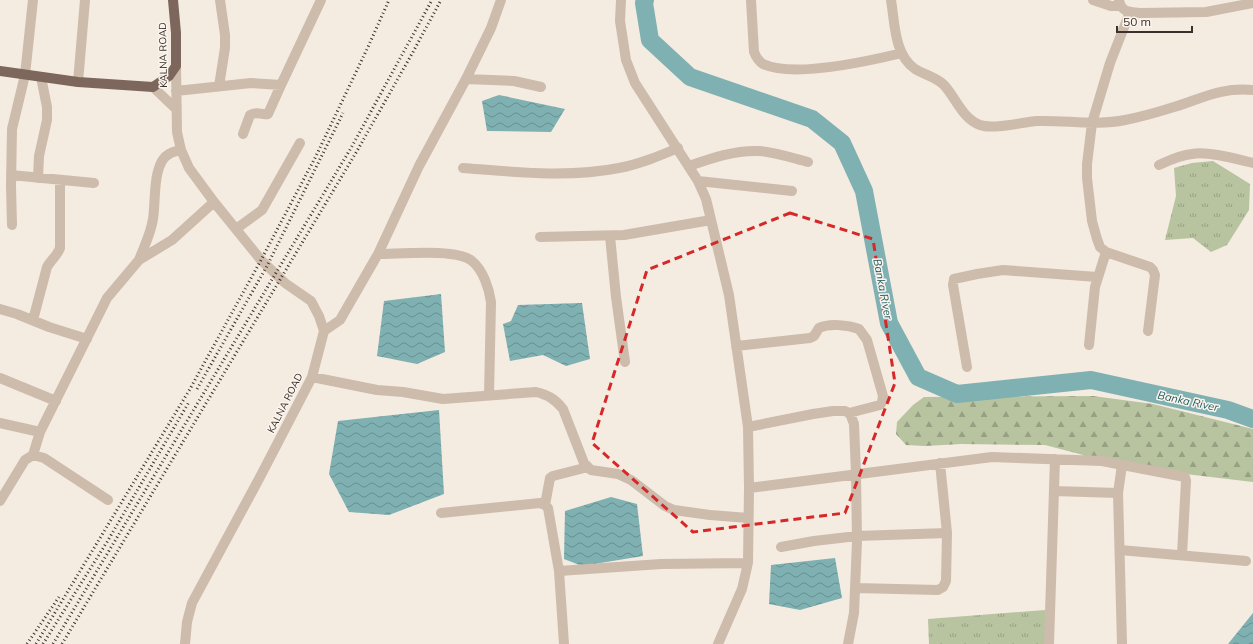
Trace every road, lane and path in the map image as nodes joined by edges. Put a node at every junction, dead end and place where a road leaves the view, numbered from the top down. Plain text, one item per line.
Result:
1 (33, 0) edge
2 (85, 0) edge
3 (173, 0) edge
4 (220, 0) edge
5 (321, 0) edge
6 (501, 0) edge
7 (621, 0) edge
8 (751, 0) edge
9 (891, 0) edge
10 (1093, 0) edge
11 (1119, 3) edge
12 (1253, 3) edge
13 (1130, 12) junction
14 (902, 53) junction
15 (176, 66) junction
16 (0, 71) edge
17 (25, 75) junction
18 (41, 77) junction
19 (466, 79) junction
20 (78, 82) junction
21 (281, 85) junction
22 (153, 86) junction
23 (219, 86) junction
24 (541, 87) dead end
25 (1253, 90) edge
26 (176, 91) junction
27 (176, 109) junction
28 (1092, 123) junction
29 (243, 134) dead end
30 (300, 143) dead end
31 (678, 148) junction
32 (181, 150) junction
33 (808, 162) dead end
34 (1253, 163) edge
35 (1159, 165) dead end
36 (689, 166) junction
37 (463, 168) dead end
38 (11, 175) junction
39 (38, 178) junction
40 (60, 180) junction
41 (698, 181) junction
42 (94, 183) dead end
43 (792, 191) dead end
44 (214, 202) junction
45 (711, 220) junction
46 (12, 225) dead end
47 (236, 229) junction
48 (610, 236) junction
49 (540, 237) dead end
50 (1106, 252) junction
51 (378, 254) junction
52 (139, 260) junction
53 (1097, 277) junction
54 (0, 309) edge
55 (33, 320) junction
56 (324, 331) junction
57 (1148, 332) dead end
58 (87, 339) junction
59 (1089, 345) dead end
60 (736, 346) junction
61 (625, 362) dead end
62 (967, 367) dead end
63 (312, 377) junction
64 (0, 378) edge
65 (489, 395) junction
66 (56, 401) junction
67 (849, 413) junction
68 (0, 423) edge
69 (748, 427) junction
70 (40, 432) junction
71 (33, 455) junction
72 (1055, 459) junction
73 (940, 463) junction
74 (1122, 465) junction
75 (588, 468) junction
76 (856, 474) junction
77 (749, 488) junction
78 (1054, 491) junction
79 (1118, 493) junction
80 (108, 500) dead end
81 (0, 501) edge
82 (545, 505) junction
83 (442, 513) dead end
84 (748, 518) junction
85 (947, 533) junction
86 (857, 536) junction
87 (781, 547) dead end
88 (1120, 550) junction
89 (1182, 555) junction
90 (1246, 561) dead end
91 (748, 563) junction
92 (559, 571) junction
93 (856, 588) junction
94 (185, 644) edge
95 (564, 644) edge
96 (718, 644) edge
97 (848, 644) edge
98 (1049, 644) edge
99 (1122, 644) edge

1 - 17 street
2 - 20 street
3 - 15 main road, KALNA ROAD
4 - 23 street
5 - 21 street
6 - 19 street
7 - 31 street
8 - 14 street
9 - 14 street
10 - 11 street
11 - 13 street
12 - 13 street
13 - 28 street
14 - 28 street
15 - 22 main road
15 - 26 street, KALNA ROAD
16 - 17 main road
17 - 18 main road
17 - 38 street
18 - 20 main road
18 - 39 street
19 - 24 street
19 - 51 street
20 - 22 main road
21 - 23 street
21 - 29 street
22 - 27 street, KALNA ROAD
23 - 26 street
25 - 28 street
26 - 27 street, KALNA ROAD
27 - 32 street, KALNA ROAD
28 - 50 street
30 - 47 street
31 - 36 street
31 - 37 street
32 - 44 street, KALNA ROAD
32 - 52 street
33 - 36 street
34 - 35 street
36 - 41 street
38 - 39 street
38 - 46 street
39 - 40 street
40 - 42 street
40 - 55 street
41 - 43 street
41 - 45 street
44 - 47 street, KALNA ROAD
44 - 52 street
45 - 48 street
45 - 60 street
47 - 56 street, KALNA ROAD
48 - 49 street
48 - 61 street
50 - 53 street
50 - 57 street
51 - 56 street
51 - 65 street
52 - 58 street
53 - 59 street
53 - 62 street
54 - 55 street
55 - 58 street
56 - 63 street, KALNA ROAD
58 - 66 street
60 - 67 street
60 - 69 street
63 - 65 street
63 - 94 street, KALNA ROAD
64 - 66 street
65 - 75 street
66 - 70 street
67 - 69 street
67 - 76 street
68 - 70 street
69 - 77 street
70 - 71 street
71 - 80 street
71 - 81 street
72 - 73 street
72 - 74 street
72 - 78 street
73 - 76 street
73 - 85 street
74 - 79 street
74 - 89 street
75 - 82 street
75 - 84 street
76 - 77 street
76 - 86 street
77 - 84 street
78 - 79 street
78 - 98 street
79 - 88 street
82 - 83 street
82 - 92 street
84 - 91 street
85 - 86 street
85 - 93 street
86 - 87 street
86 - 93 street
88 - 89 street
88 - 99 street
89 - 90 street
91 - 92 street
91 - 96 street
92 - 95 street
93 - 97 street

